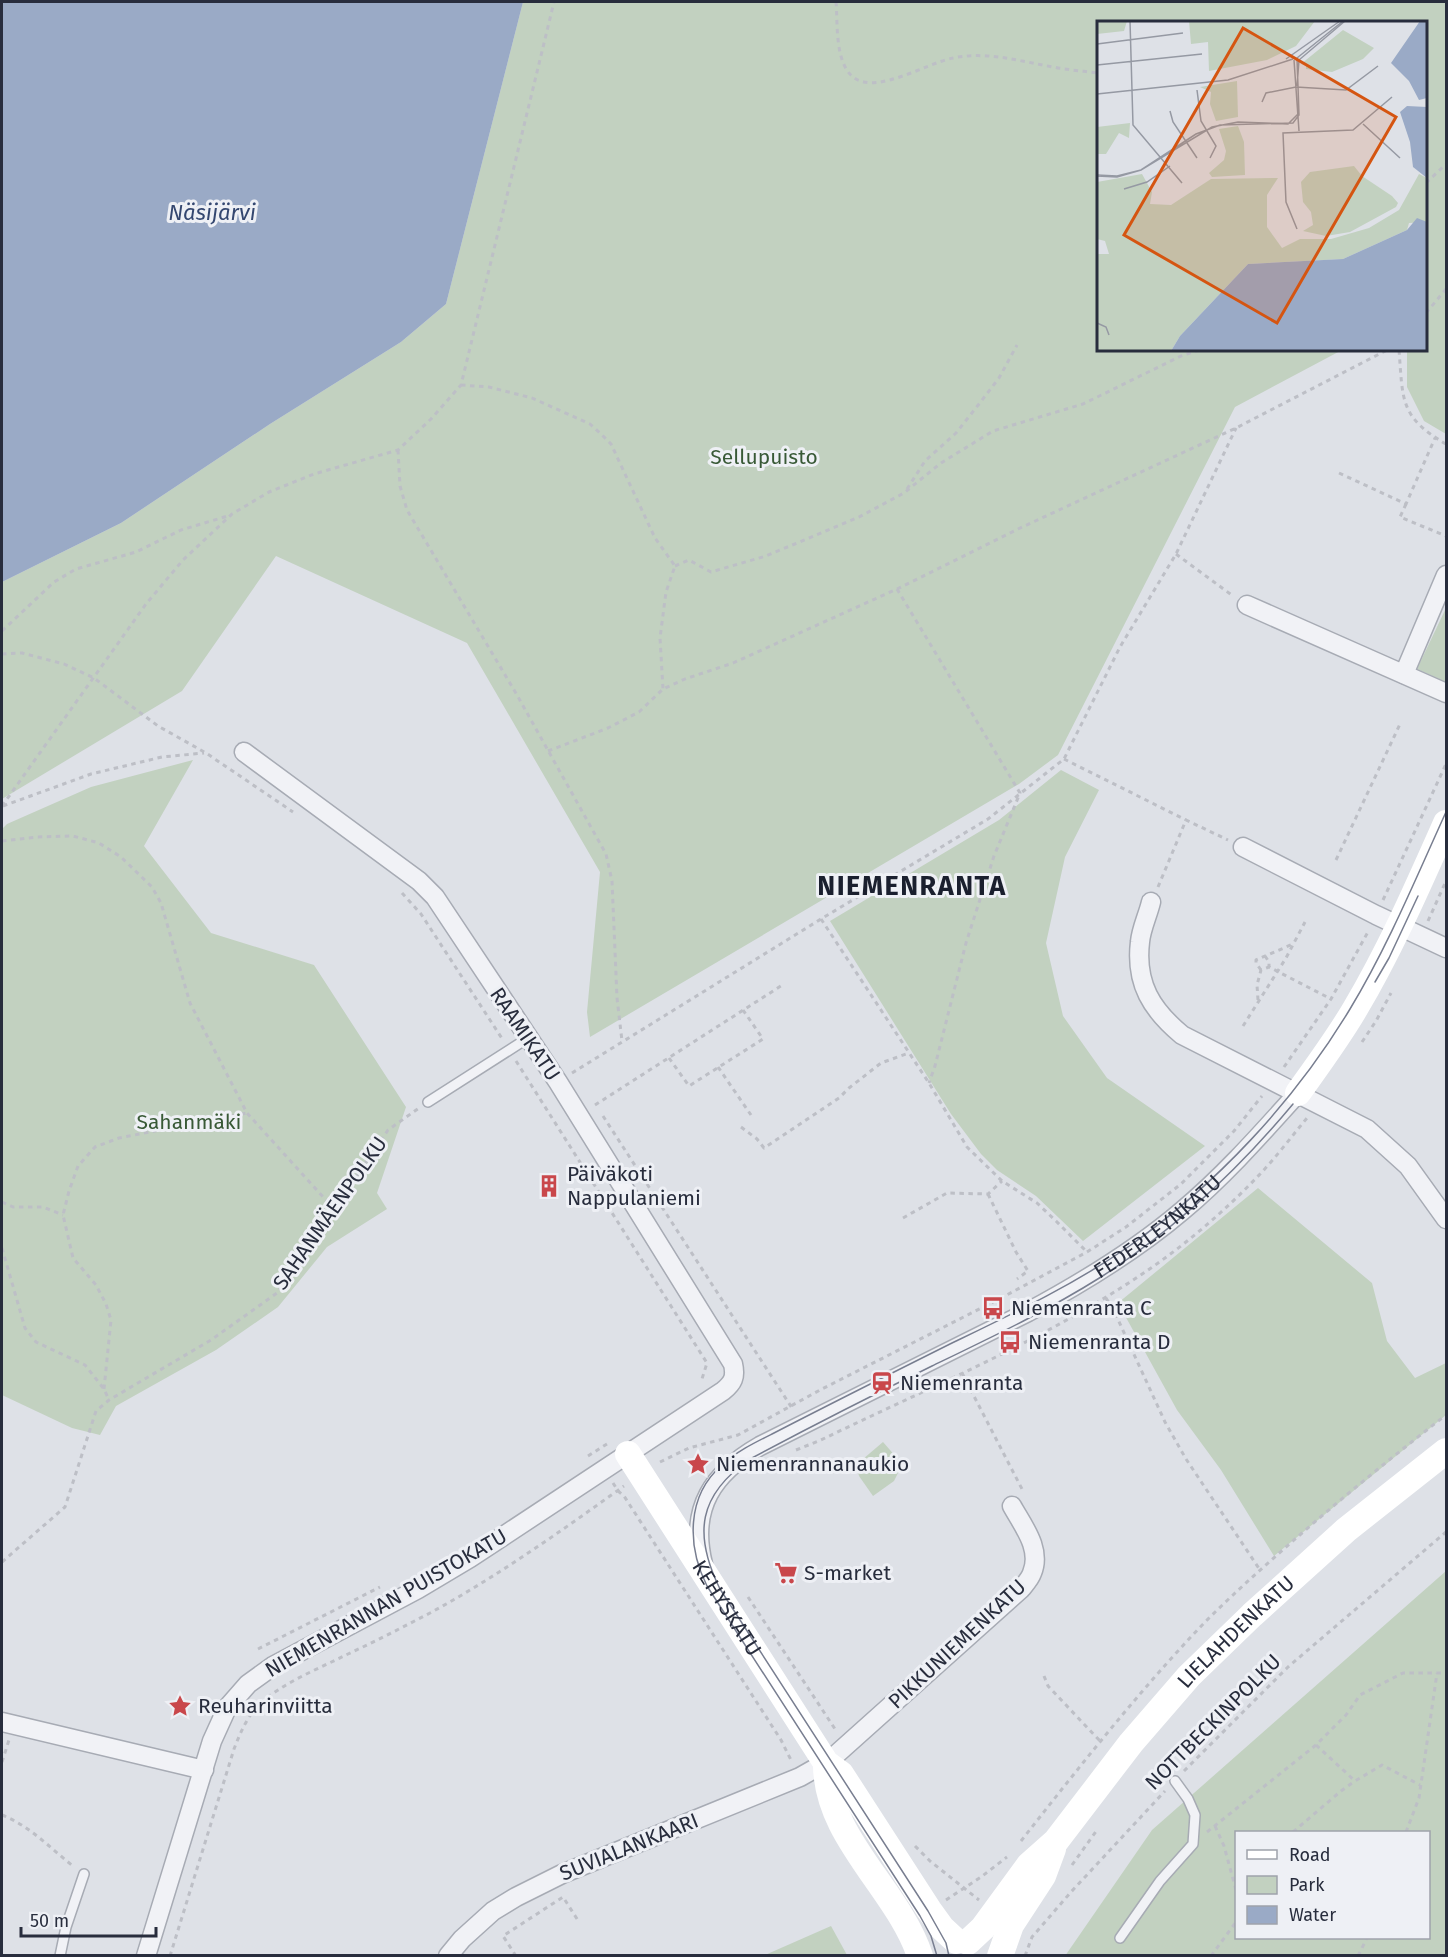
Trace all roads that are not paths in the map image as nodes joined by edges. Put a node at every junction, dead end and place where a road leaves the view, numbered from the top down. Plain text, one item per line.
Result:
1 (1446, 575) edge
2 (1247, 606) road end
3 (1404, 674) junction
4 (1446, 693) edge
5 (244, 752) dead end
6 (1446, 823) edge
7 (1243, 847) road end
8 (1152, 902) road end
9 (1399, 926) junction
10 (1446, 948) edge
11 (528, 1038) junction
12 (1298, 1093) junction
13 (428, 1102) road end
14 (1446, 1219) edge
15 (735, 1378) joint
16 (1446, 1451) edge
17 (637, 1455) junction
18 (1019, 1502) road end
19 (705, 1574) junction
20 (2, 1722) edge
21 (826, 1763) junction
22 (204, 1770) junction
23 (1175, 1781) road end
24 (1056, 1841) junction
25 (84, 1874) road end
26 (1120, 1938) dead end
27 (962, 1941) junction
28 (60, 1956) edge
29 (146, 1956) edge
30 (448, 1956) edge
31 (920, 1956) edge
32 (927, 1956) edge
33 (991, 1956) edge
34 (1000, 1956) edge

1 - 3 street
2 - 3 street
3 - 4 street
5 - 11 street, RAAMIKATU
6 - 9 street, FEDERLEYNKATU
7 - 9 street
8 - 12 street
9 - 10 street
9 - 12 street, FEDERLEYNKATU
11 - 13 lane
11 - 15 street, RAAMIKATU
12 - 14 street
12 - 19 street, FEDERLEYNKATU
15 - 17 street, NIEMENRANNAN PUISTOKATU
16 - 24 street, LIELAHDENKATU
17 - 19 street, KEHYSKATU
17 - 22 street, NIEMENRANNAN PUISTOKATU
18 - 21 street, PIKKUNIEMENKATU
19 - 21 street, KEHYSKATU
20 - 22 street
21 - 27 street, KEHYSKATU
21 - 30 street, SUVIALANKAARI
21 - 31 street, KEHYSKATU
22 - 29 street, NIEMENRANNAN PUISTOKATU
23 - 26 lane
24 - 27 street, LIELAHDENKATU
24 - 34 street, LIELAHDENKATU
25 - 28 lane
27 - 32 street
27 - 33 street, KEHYSKATU

